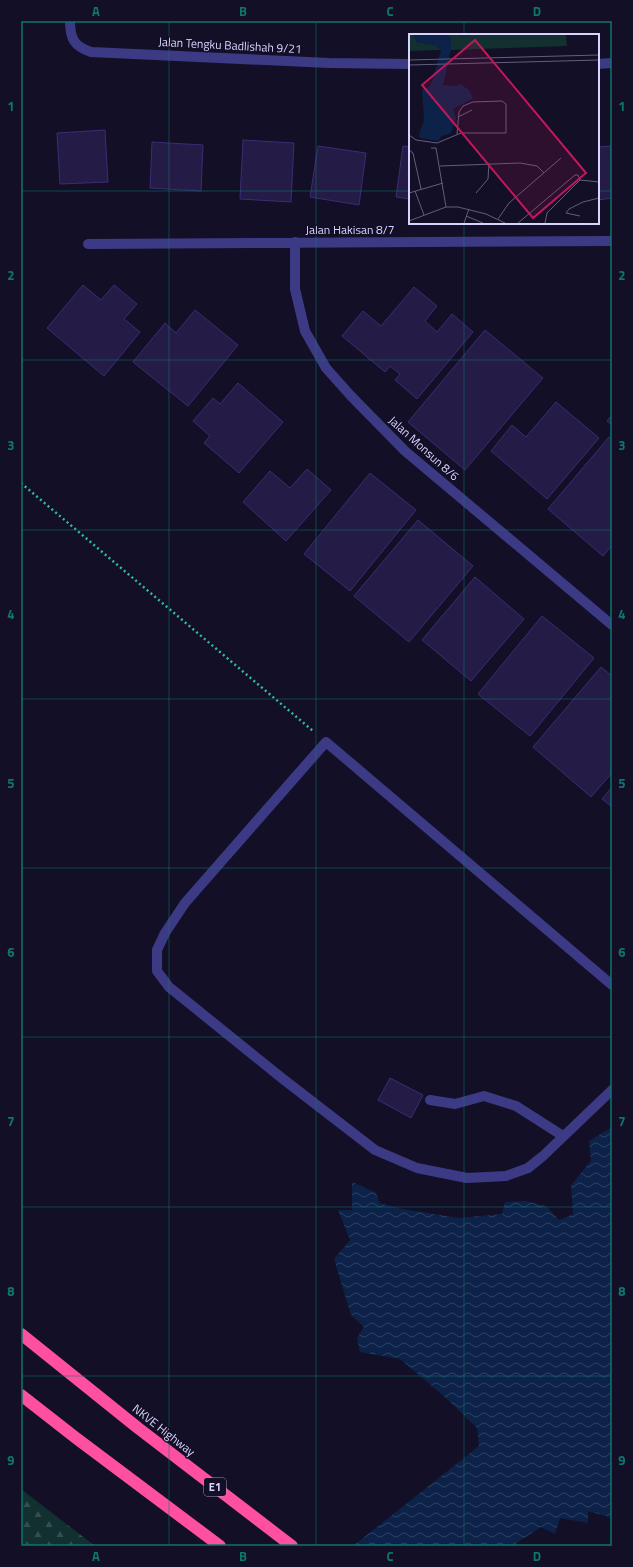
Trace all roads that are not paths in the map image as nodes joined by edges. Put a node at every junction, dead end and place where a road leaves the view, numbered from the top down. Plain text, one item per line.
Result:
1 (70, 21) edge
2 (612, 63) edge
3 (409, 64) edge
4 (599, 64) edge
5 (612, 241) edge
6 (295, 242) junction
7 (88, 244) dead end
8 (612, 625) edge
9 (612, 985) edge
10 (612, 1090) edge
11 (430, 1100) dead end
12 (563, 1136) junction
13 (21, 1334) edge
14 (21, 1395) edge
15 (220, 1546) edge
16 (292, 1546) edge

1 - 3 street, Jalan Tengku Badlishah 9/21
2 - 4 street
5 - 6 street, Jalan Hakisan 8/7
6 - 7 street, Jalan Hakisan 8/7
6 - 8 street, Jalan Monsun 8/6
9 - 12 street
10 - 12 street
11 - 12 street
13 - 16 highway, NKVE Highway / E1
14 - 15 highway

